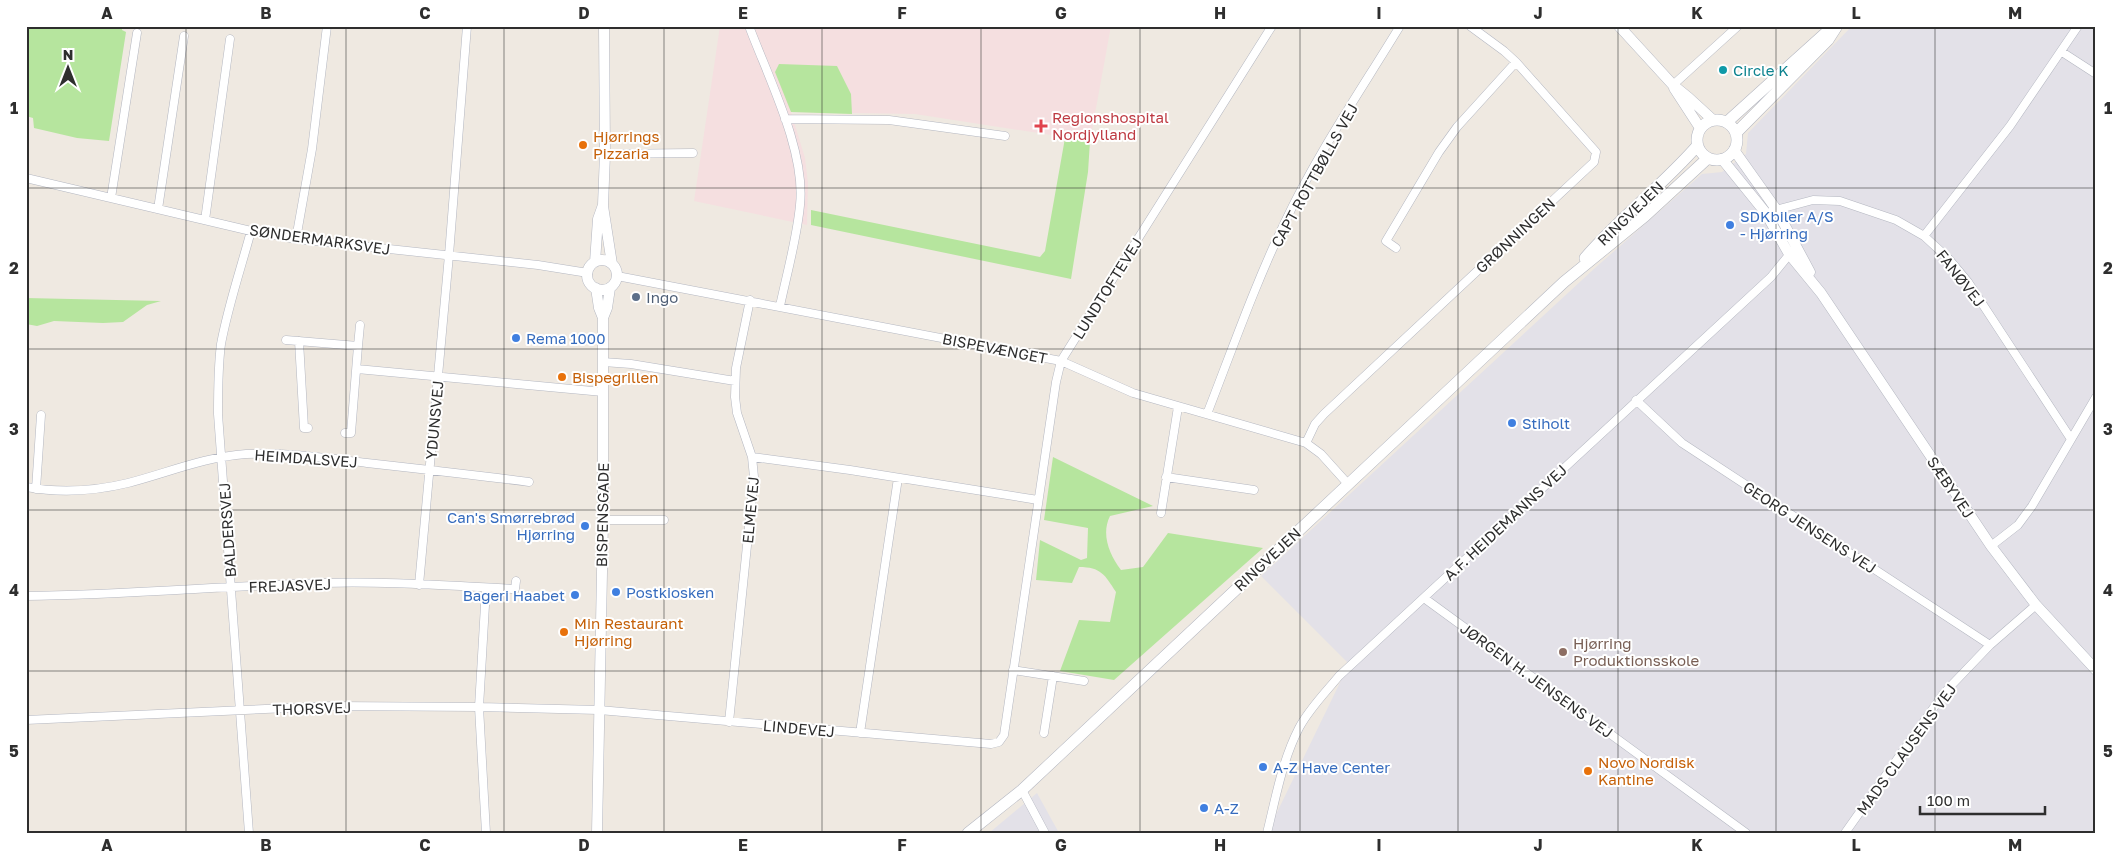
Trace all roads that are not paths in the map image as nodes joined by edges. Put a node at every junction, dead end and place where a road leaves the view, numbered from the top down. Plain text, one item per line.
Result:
1 (327, 26) edge
2 (467, 26) edge
3 (604, 26) edge
4 (749, 26) edge
5 (1272, 26) edge
6 (1400, 26) edge
7 (1470, 26) edge
8 (1619, 26) edge
9 (1738, 26) edge
10 (1833, 26) edge
11 (1837, 26) edge
12 (2078, 26) edge
13 (137, 32) dead end
14 (184, 36) dead end
15 (230, 39) dead end
16 (2062, 52) junction
17 (1516, 62) junction
18 (2096, 74) edge
19 (1673, 85) junction
20 (785, 119) junction
21 (1712, 120) junction
22 (1727, 122) junction
23 (1700, 128) junction
24 (1736, 133) junction
25 (1005, 136) dead end
26 (1697, 146) junction
27 (1734, 150) junction
28 (693, 153) dead end
29 (605, 154) junction
30 (1708, 158) junction
31 (1722, 160) junction
32 (26, 178) edge
33 (111, 198) junction
34 (603, 205) junction
35 (158, 209) junction
36 (1776, 209) junction
37 (1765, 212) junction
38 (205, 220) junction
39 (251, 231) junction
40 (1924, 236) junction
41 (296, 239) junction
42 (1396, 248) dead end
43 (1793, 250) junction
44 (449, 256) junction
45 (595, 262) junction
46 (612, 264) junction
47 (588, 273) junction
48 (617, 276) junction
49 (1564, 282) junction
50 (596, 288) junction
51 (610, 288) junction
52 (750, 300) junction
53 (780, 306) junction
54 (603, 318) junction
55 (360, 325) dead end
56 (286, 340) dead end
57 (299, 341) junction
58 (358, 346) junction
59 (1061, 361) junction
60 (603, 362) junction
61 (357, 369) junction
62 (438, 377) junction
63 (735, 381) junction
64 (603, 392) junction
65 (2096, 397) edge
66 (1636, 400) junction
67 (1178, 407) junction
68 (1207, 414) junction
69 (41, 415) dead end
70 (308, 428) dead end
71 (345, 433) dead end
72 (2071, 439) junction
73 (1306, 443) junction
74 (222, 457) junction
75 (752, 457) junction
76 (430, 470) junction
77 (1166, 477) junction
78 (898, 478) junction
79 (529, 482) dead end
80 (1348, 484) junction
81 (26, 487) edge
82 (36, 489) junction
83 (1254, 490) dead end
84 (1038, 500) junction
85 (1161, 513) dead end
86 (603, 520) junction
87 (664, 520) dead end
88 (1991, 546) junction
89 (516, 581) dead end
90 (419, 585) junction
91 (231, 587) junction
92 (486, 588) junction
93 (26, 596) edge
94 (1424, 598) junction
95 (2036, 605) junction
96 (1990, 645) junction
97 (1013, 670) junction
98 (2096, 670) edge
99 (1053, 676) junction
100 (1084, 681) dead end
101 (479, 707) junction
102 (240, 710) junction
103 (599, 710) junction
104 (26, 720) edge
105 (729, 722) junction
106 (1044, 732) dead end
107 (860, 733) junction
108 (999, 742) joint
109 (1022, 790) junction
110 (249, 833) edge
111 (486, 833) edge
112 (597, 833) edge
113 (968, 833) edge
114 (1045, 833) edge
115 (1267, 833) edge
116 (1746, 833) edge
117 (1845, 833) edge

1 - 41 street
2 - 44 street, YDUNSVEJ
3 - 29 street
4 - 20 street
5 - 59 street, LUNDTOFTEVEJ
6 - 68 street, CAPT ROTTBØLLS VEJ
7 - 17 street, GRØNNINGEN
8 - 19 street
9 - 19 street
10 - 22 main road
11 - 24 main road
12 - 16 street
13 - 33 street
14 - 35 street
15 - 38 street
16 - 18 street
16 - 40 street
17 - 42 street
17 - 73 street, GRØNNINGEN
19 - 21 street
19 - 23 street
20 - 25 street
20 - 53 street
21 - 22 main road
21 - 23 main road
22 - 24 main road
23 - 26 main road
24 - 27 main road
26 - 30 main road
26 - 49 main road, RINGVEJEN
27 - 31 main road
27 - 36 street, SÆBYVEJ
28 - 29 street
29 - 34 street
30 - 31 main road
30 - 49 main road, RINGVEJEN
31 - 37 street, SÆBYVEJ
32 - 33 street, SØNDERMARKSVEJ
33 - 35 street, SØNDERMARKSVEJ
34 - 45 street
34 - 46 street
35 - 38 street, SØNDERMARKSVEJ
36 - 37 street, FANØVEJ
36 - 40 street, FANØVEJ
36 - 43 street, SÆBYVEJ
37 - 43 street, SÆBYVEJ
38 - 39 street, SØNDERMARKSVEJ
39 - 41 street, SØNDERMARKSVEJ
39 - 74 street, BALDERSVEJ
40 - 72 street, FANØVEJ
41 - 44 street, SØNDERMARKSVEJ
43 - 66 street, A.F. HEIDEMANNS VEJ
43 - 88 street, SÆBYVEJ
44 - 47 street, SØNDERMARKSVEJ
44 - 62 street, YDUNSVEJ
45 - 46 street
45 - 47 street
46 - 48 street
47 - 50 street
48 - 51 street
48 - 52 street, BISPEVÆNGET
49 - 80 main road, RINGVEJEN
50 - 51 street
50 - 54 street, BISPENSGADE
51 - 54 street, BISPENSGADE
52 - 53 street, BISPEVÆNGET
52 - 63 street, ELMEVEJ
53 - 59 street, BISPEVÆNGET
54 - 60 street, BISPENSGADE
55 - 58 street
56 - 57 street
57 - 58 street
57 - 70 street
58 - 61 street
59 - 67 street, BISPEVÆNGET
59 - 84 street, LUNDTOFTEVEJ
60 - 63 street
60 - 64 street, BISPENSGADE
61 - 62 street
61 - 71 street
62 - 64 street
62 - 76 street, YDUNSVEJ
63 - 75 street, ELMEVEJ
64 - 86 street, BISPENSGADE
65 - 72 street
66 - 94 street, A.F. HEIDEMANNS VEJ
66 - 96 street, GEORG JENSENS VEJ
67 - 68 street, BISPEVÆNGET
67 - 77 street
68 - 73 street, BISPEVÆNGET
69 - 82 street
72 - 88 street
73 - 80 street, BISPEVÆNGET
74 - 76 street, HEIMDALSVEJ
74 - 82 street, HEIMDALSVEJ
74 - 91 street, BALDERSVEJ
75 - 78 street
75 - 105 street, ELMEVEJ
76 - 79 street, HEIMDALSVEJ
76 - 90 street, YDUNSVEJ
77 - 83 street
77 - 85 street
78 - 84 street
78 - 107 street
80 - 109 main road, RINGVEJEN
81 - 82 street, HEIMDALSVEJ
84 - 97 street, LUNDTOFTEVEJ
86 - 87 street
86 - 103 street, BISPENSGADE
88 - 95 street, SÆBYVEJ
89 - 92 street, FREJASVEJ
90 - 91 street, FREJASVEJ
90 - 92 street, FREJASVEJ
91 - 93 street, FREJASVEJ
91 - 102 street, BALDERSVEJ
92 - 101 street
94 - 115 street, A.F. HEIDEMANNS VEJ
94 - 116 street, JØRGEN H. JENSENS VEJ
95 - 96 street, MADS CLAUSENS VEJ
95 - 98 street, SÆBYVEJ
96 - 117 street, MADS CLAUSENS VEJ
97 - 99 street
97 - 108 street, LUNDTOFTEVEJ
99 - 100 street
99 - 106 street
101 - 102 street, THORSVEJ
101 - 103 street, THORSVEJ
101 - 111 street
102 - 104 street, THORSVEJ
102 - 110 street, BALDERSVEJ
103 - 105 street, LINDEVEJ
103 - 112 street, BISPENSGADE
105 - 107 street, LINDEVEJ
107 - 108 street, LINDEVEJ
109 - 113 main road, RINGVEJEN
109 - 114 street

